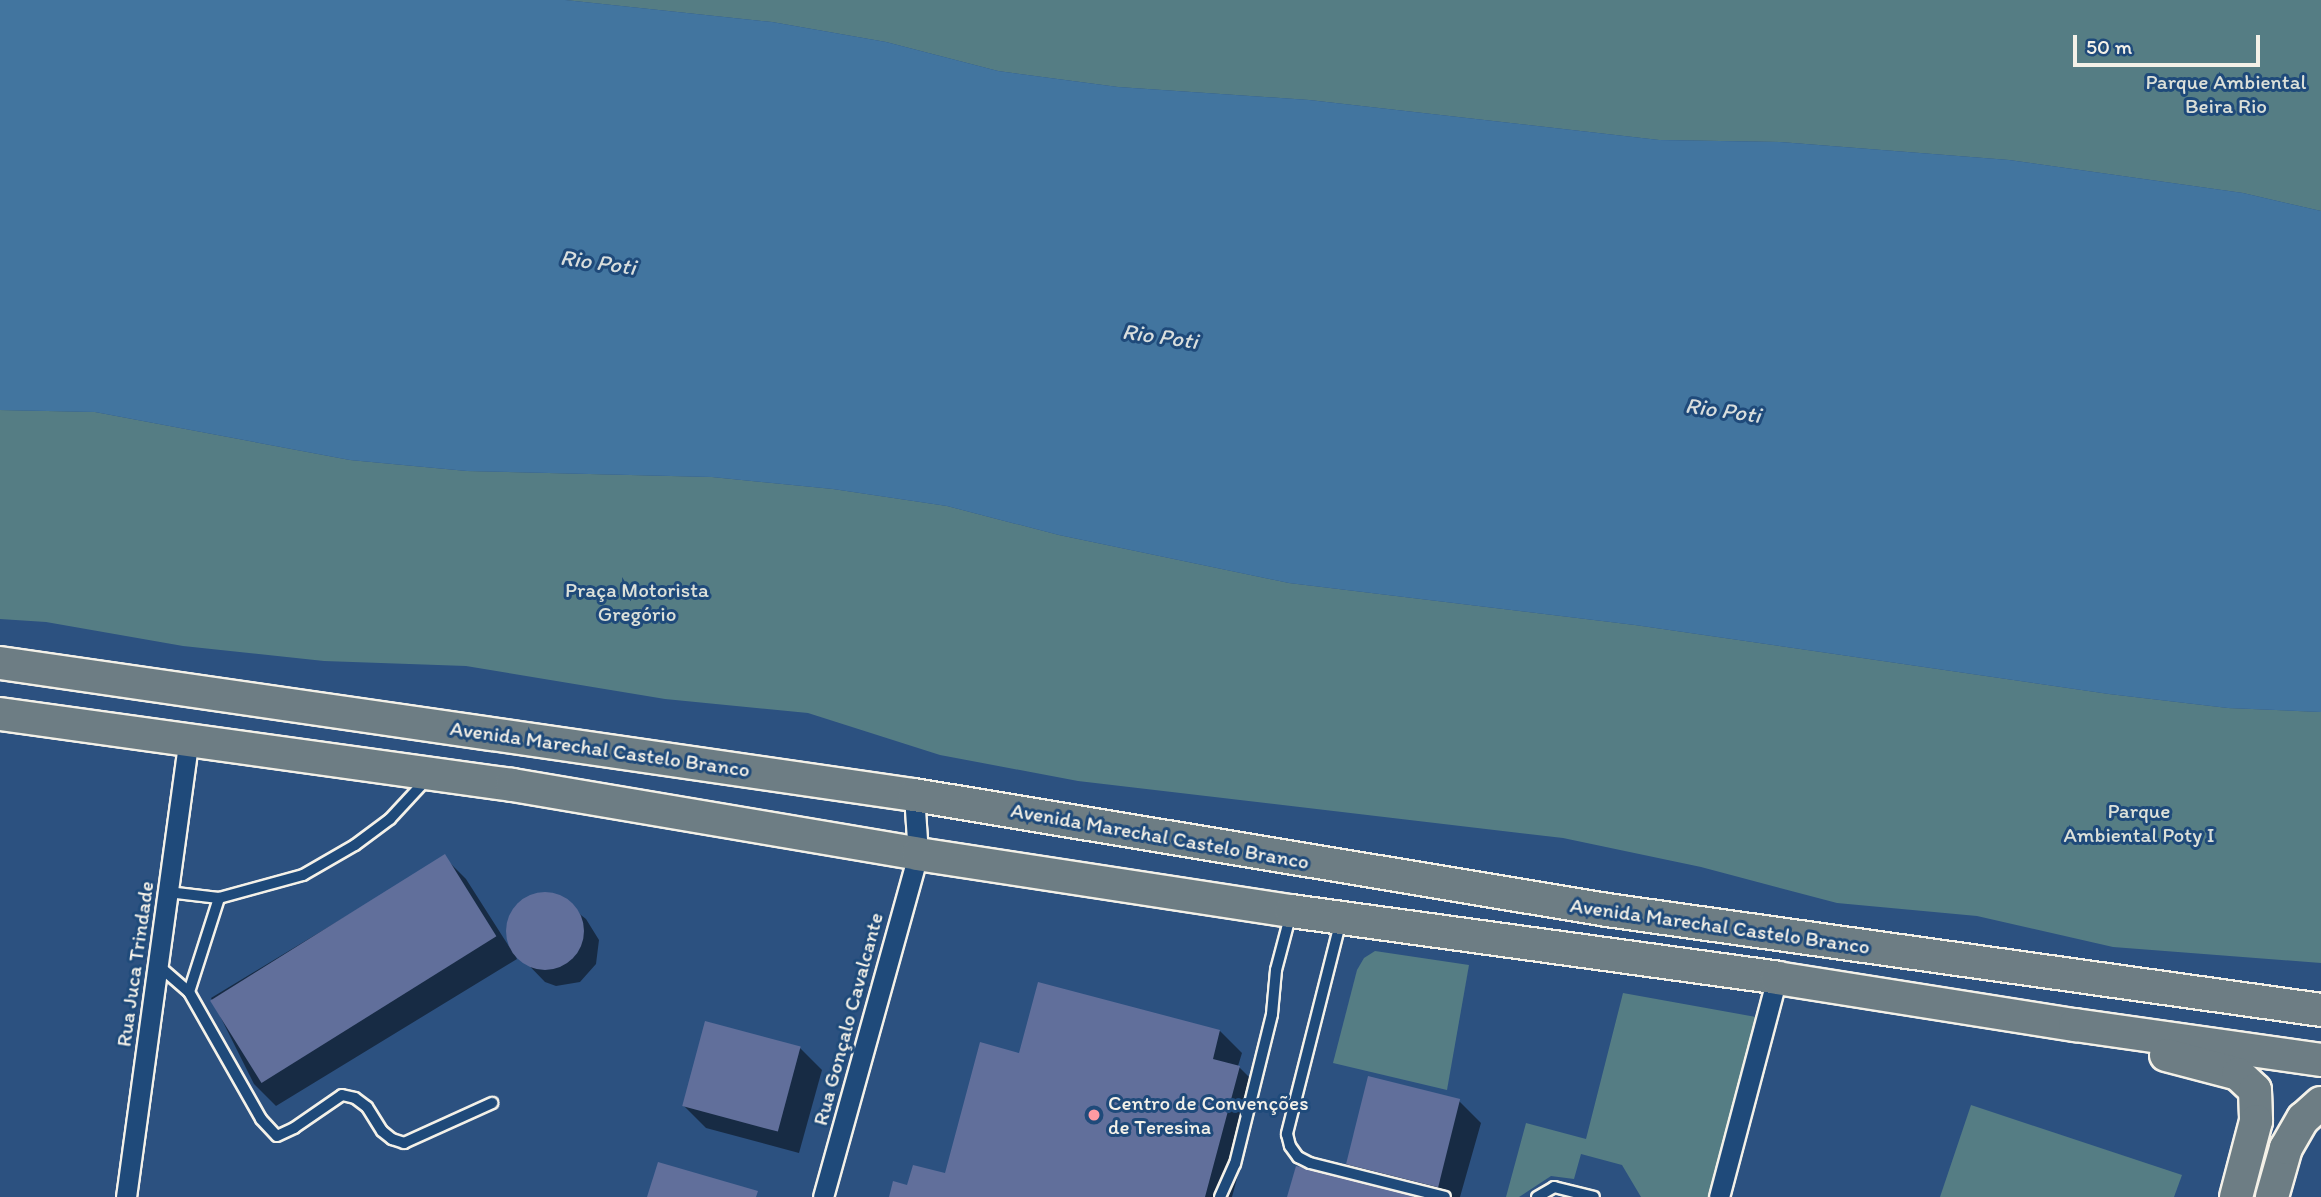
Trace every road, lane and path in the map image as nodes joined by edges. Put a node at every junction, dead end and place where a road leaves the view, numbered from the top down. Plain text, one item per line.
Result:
1 (0, 663) edge
2 (335, 711) junction
3 (0, 713) edge
4 (189, 738) junction
5 (323, 758) junction
6 (431, 774) junction
7 (914, 794) junction
8 (918, 854) junction
9 (168, 892) junction
10 (219, 898) junction
11 (1559, 902) junction
12 (1607, 910) junction
13 (1291, 911) junction
14 (1342, 918) junction
15 (1552, 949) junction
16 (1603, 956) junction
17 (158, 966) junction
18 (1777, 978) junction
19 (189, 992) junction
20 (2321, 1010) edge
21 (2075, 1025) junction
22 (2321, 1060) edge
23 (492, 1103) dead end
24 (2321, 1103) edge
25 (2246, 1194) edge
26 (126, 1197) edge
27 (823, 1197) edge
28 (1220, 1197) edge
29 (1445, 1197) edge
30 (1537, 1197) edge
31 (1594, 1197) edge
32 (1719, 1197) edge
33 (2272, 1197) edge

1 - 2 main road, Avenida Marechal Castelo Branco
2 - 5 main road
2 - 7 main road, Avenida Marechal Castelo Branco
3 - 4 main road, Avenida Marechal Castelo Branco
4 - 5 main road, Avenida Marechal Castelo Branco
4 - 9 street, Rua Juca Trindade
5 - 6 main road, Avenida Marechal Castelo Branco
6 - 8 main road, Avenida Marechal Castelo Branco
6 - 10 lane
7 - 8 street, Rua Gonçalo Cavalcante
7 - 11 main road, Avenida Marechal Castelo Branco
8 - 13 main road, Avenida Marechal Castelo Branco
8 - 27 street, Rua Gonçalo Cavalcante
9 - 10 lane
9 - 17 street, Rua Juca Trindade
10 - 19 lane
11 - 12 main road, Avenida Marechal Castelo Branco
11 - 15 main road
12 - 16 main road
12 - 20 main road, Avenida Marechal Castelo Branco
13 - 14 main road, Avenida Marechal Castelo Branco
13 - 28 lane
14 - 15 main road, Avenida Marechal Castelo Branco
14 - 29 lane
15 - 16 main road, Avenida Marechal Castelo Branco
16 - 18 main road, Avenida Marechal Castelo Branco
17 - 19 lane
17 - 26 street, Rua Juca Trindade
18 - 21 main road, Avenida Marechal Castelo Branco
18 - 32 street
19 - 23 lane
21 - 22 main road, Avenida Marechal Castelo Branco
21 - 25 main road
24 - 33 main road
30 - 31 lane

